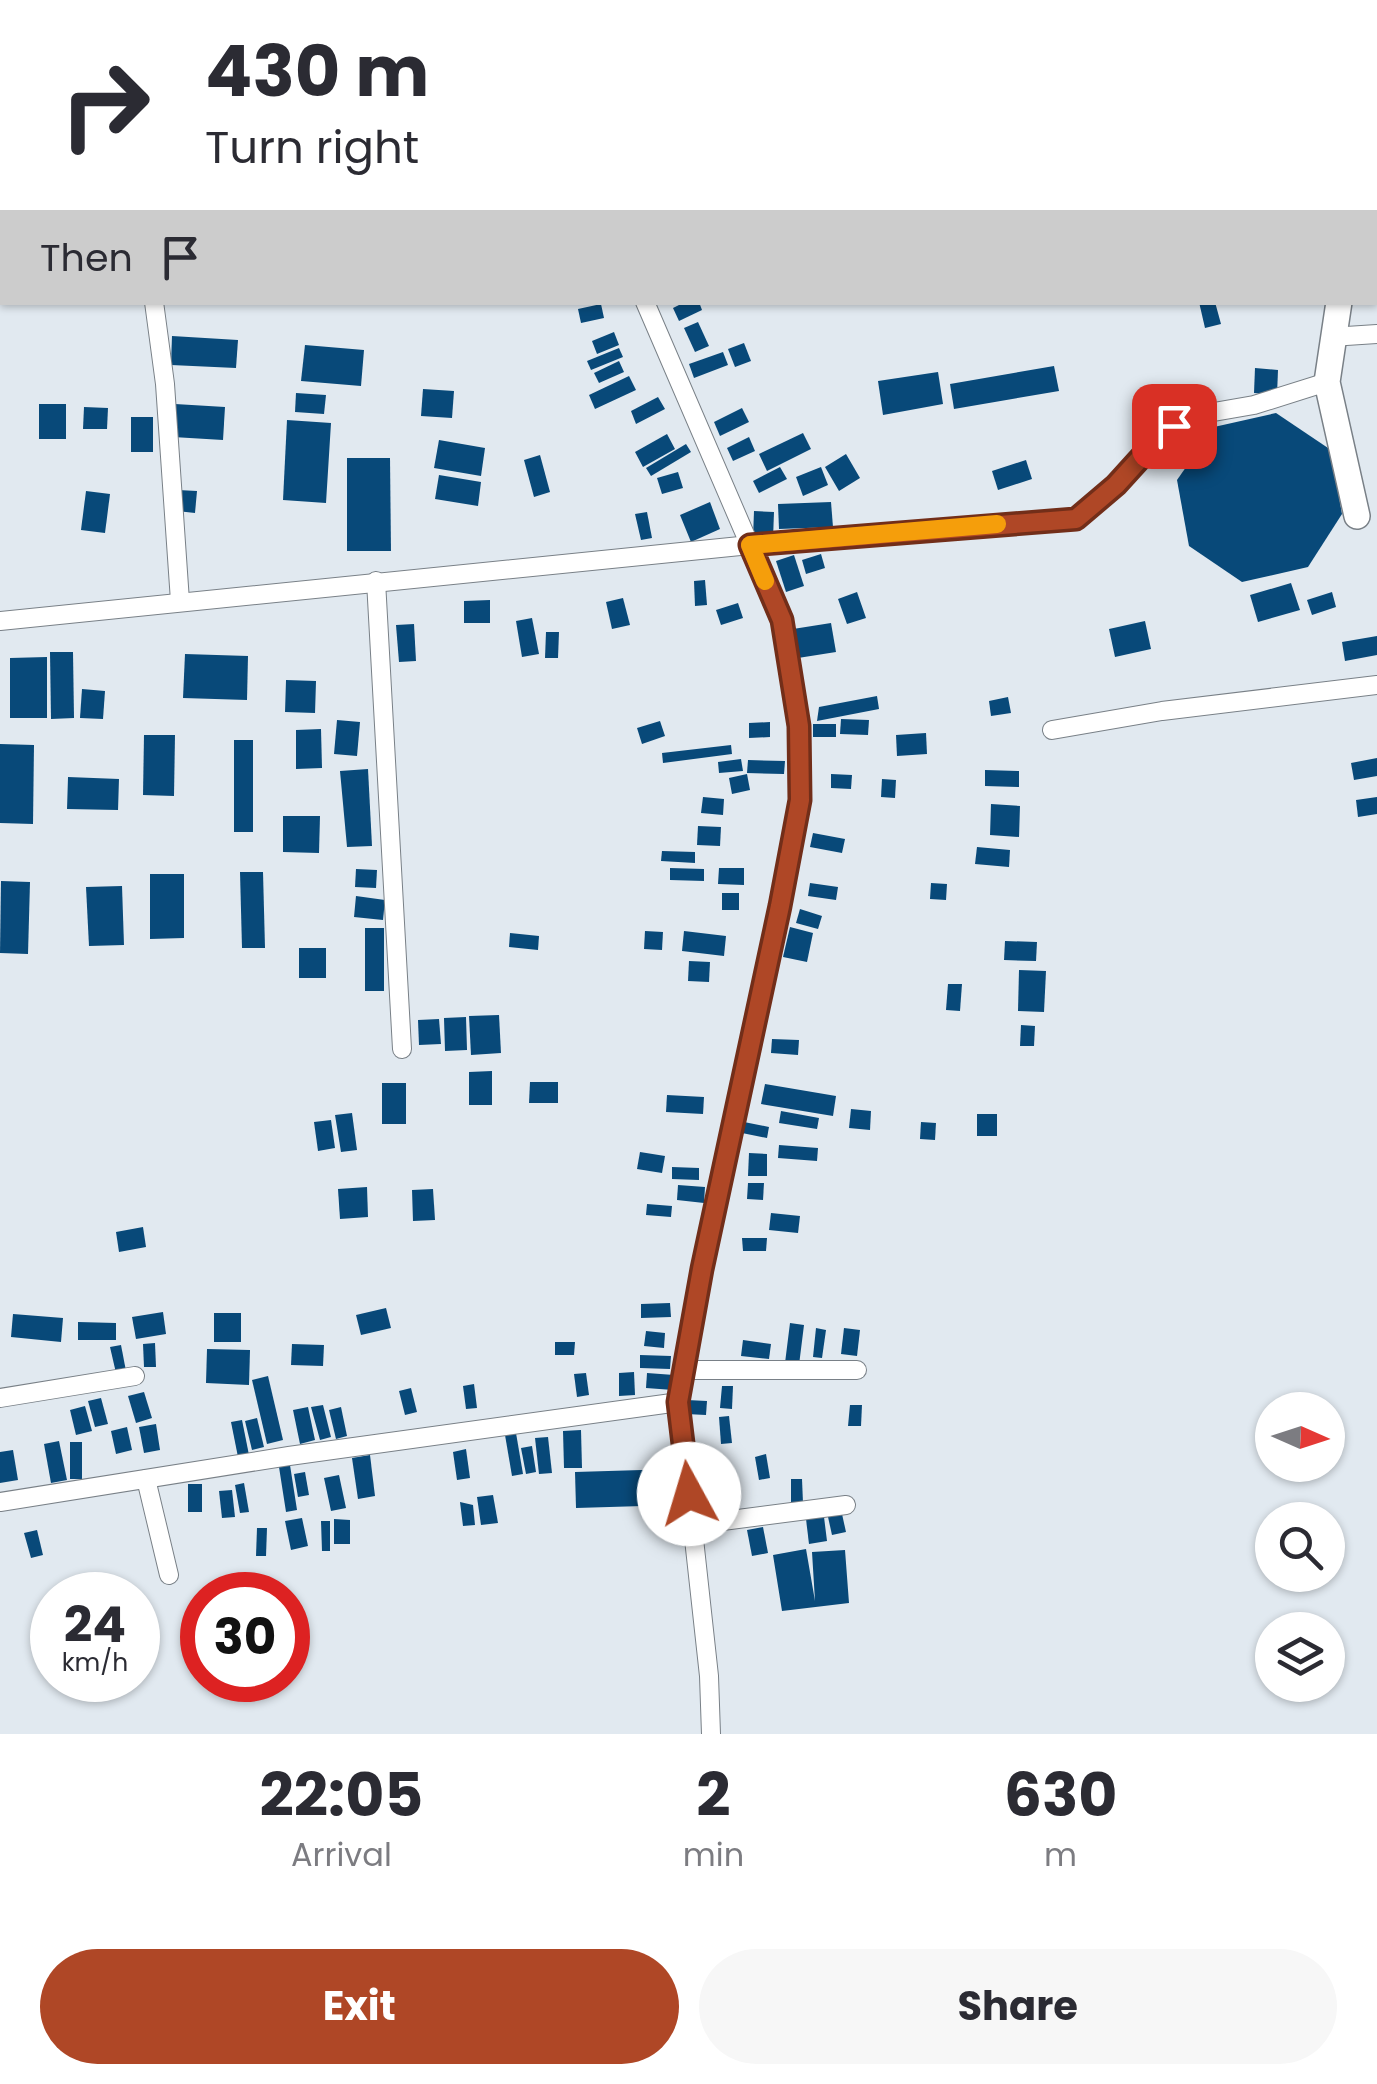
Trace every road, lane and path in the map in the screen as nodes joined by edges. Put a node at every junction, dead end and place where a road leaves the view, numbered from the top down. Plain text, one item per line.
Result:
1 (154, 305) edge
2 (646, 305) edge
3 (1338, 305) edge
4 (1377, 334) edge
5 (1332, 337) junction
6 (1327, 382) junction
7 (1357, 516) dead end
8 (750, 545) junction
9 (376, 581) junction
10 (180, 601) junction
11 (0, 621) edge
12 (1377, 685) edge
13 (1052, 730) dead end
14 (402, 1048) dead end
15 (686, 1370) junction
16 (857, 1370) dead end
17 (135, 1376) dead end
18 (0, 1398) edge
19 (678, 1402) junction
20 (146, 1479) junction
21 (0, 1502) edge
22 (846, 1505) dead end
23 (692, 1525) junction
24 (169, 1575) dead end
25 (711, 1734) edge

1 - 10 street
2 - 8 street
3 - 5 street
4 - 5 street
5 - 6 street
6 - 7 street
6 - 8 street
8 - 9 street
8 - 15 street
9 - 10 street
9 - 14 street
10 - 11 street
12 - 13 street
15 - 16 street
15 - 19 street
17 - 18 street
19 - 20 street
19 - 23 street
20 - 21 street
20 - 24 street
22 - 23 street
23 - 25 street

